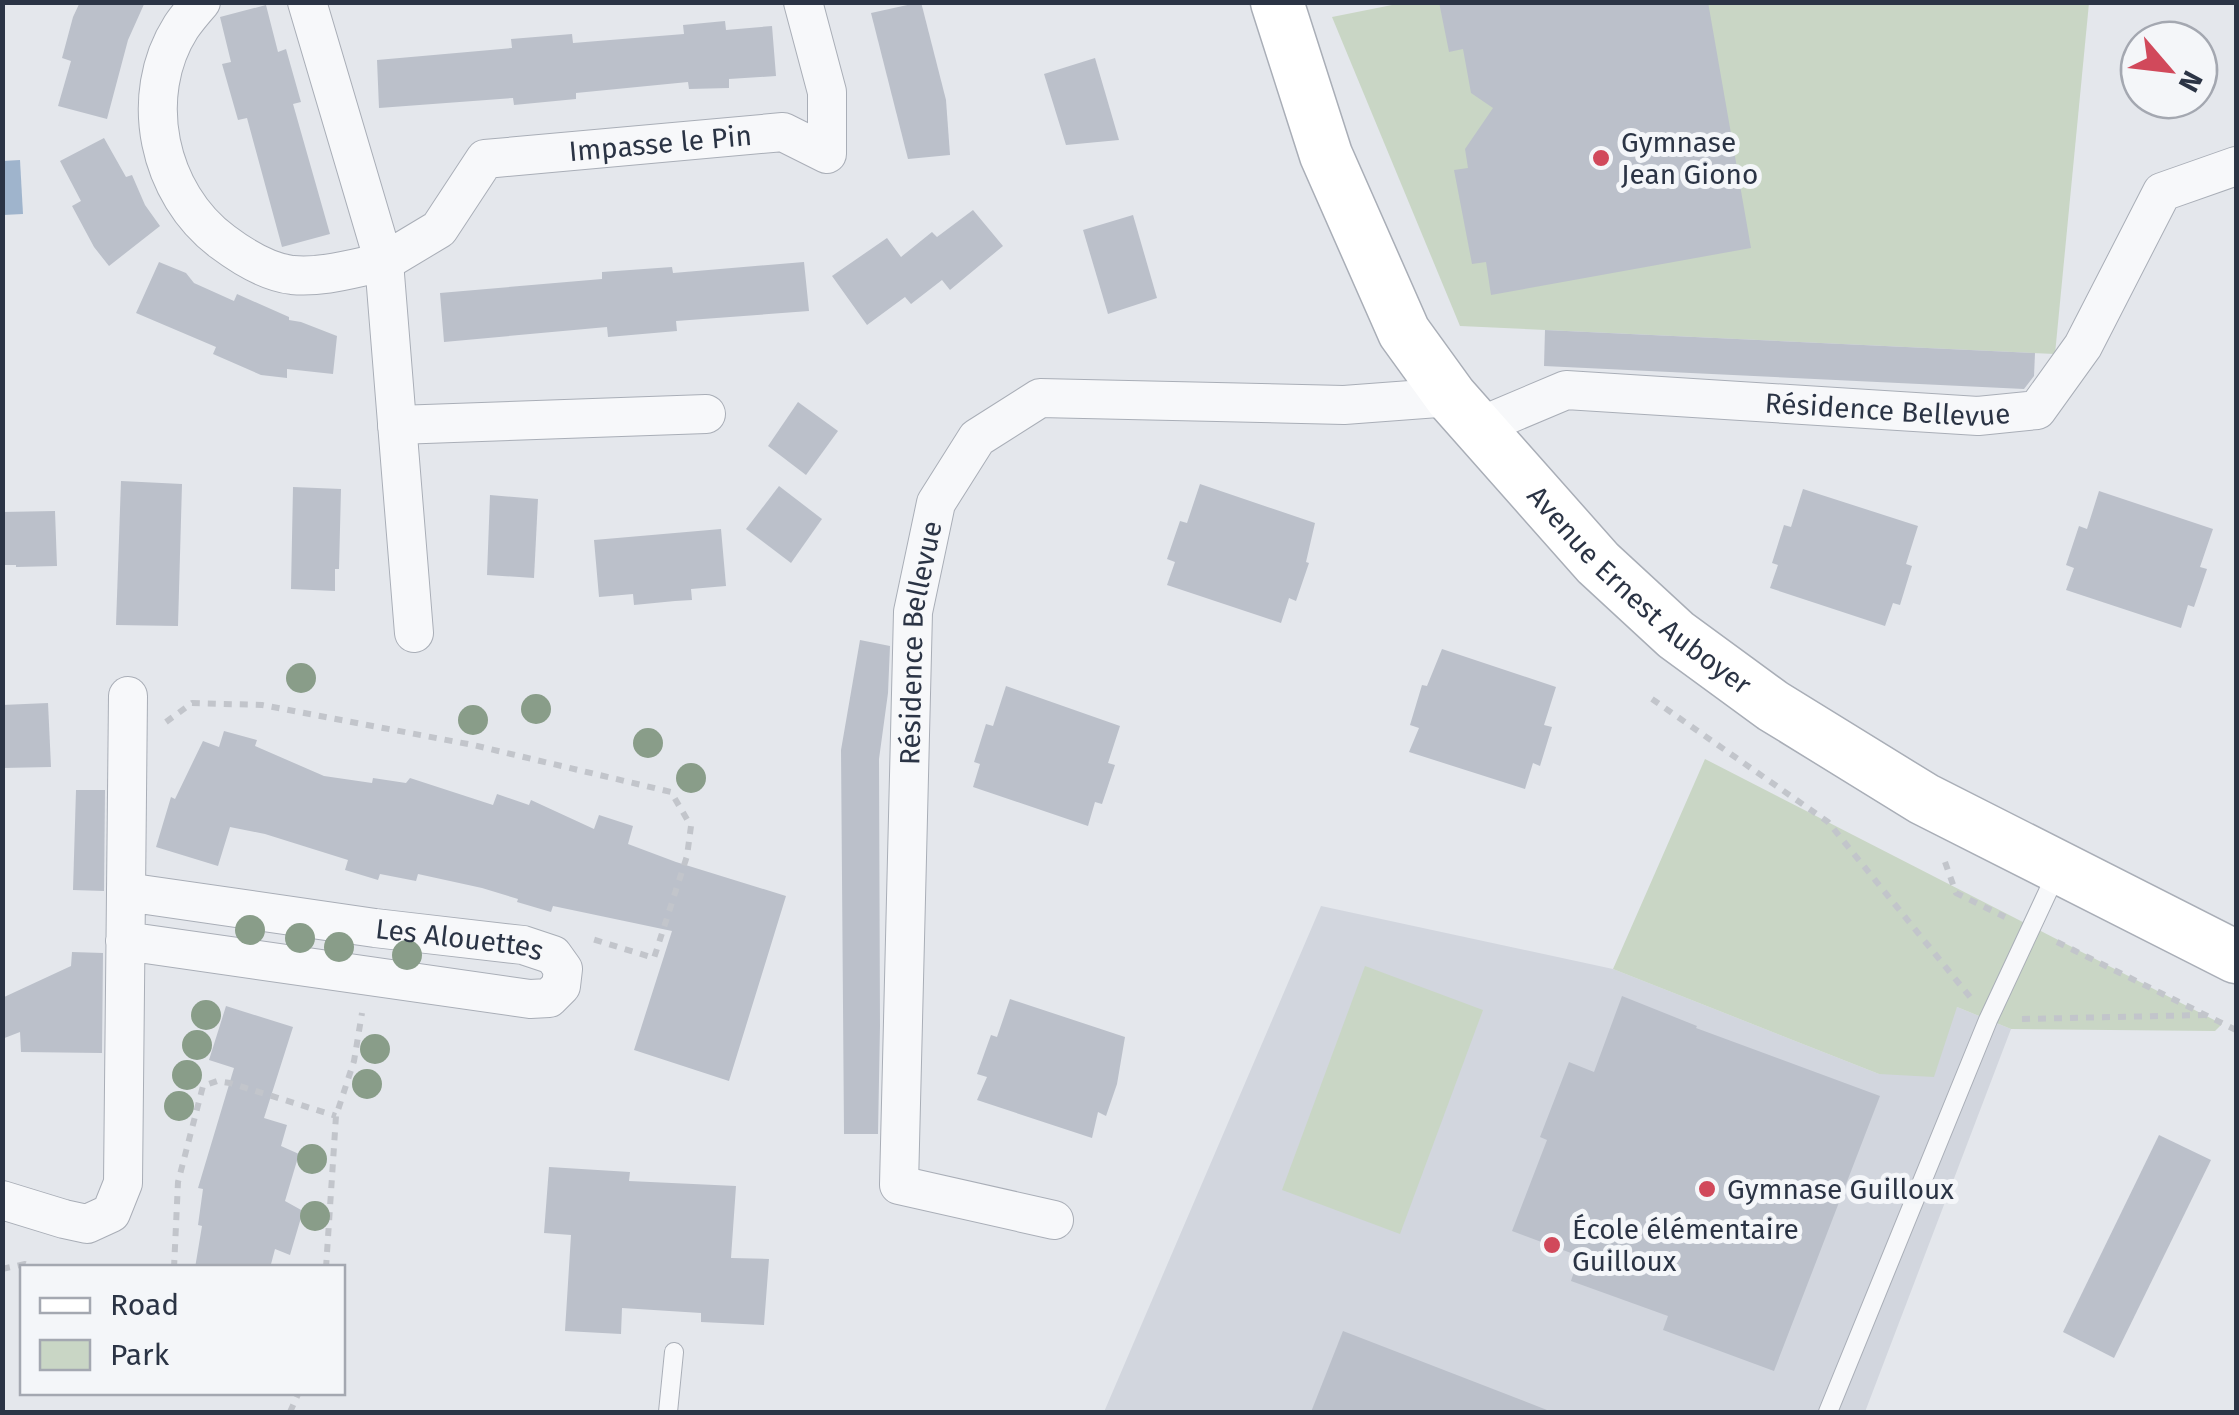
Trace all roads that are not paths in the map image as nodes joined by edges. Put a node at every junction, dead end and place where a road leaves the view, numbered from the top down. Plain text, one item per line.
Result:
1 (201, 2) edge
2 (307, 2) edge
3 (803, 2) edge
4 (1277, 2) edge
5 (2236, 166) edge
6 (384, 262) junction
7 (1464, 412) junction
8 (706, 414) dead end
9 (397, 425) junction
10 (414, 634) dead end
11 (128, 696) dead end
12 (2059, 868) junction
13 (126, 892) junction
14 (125, 941) junction
15 (2236, 957) edge
16 (2, 1200) edge
17 (1054, 1220) dead end
18 (674, 1352) dead end
19 (668, 1412) edge
20 (1828, 1412) edge

1 - 6 street, Impasse le Pin
2 - 6 street
3 - 6 street, Impasse le Pin
4 - 7 street, Avenue Ernest Auboyer
5 - 7 street, Résidence Bellevue
6 - 9 street
7 - 12 street, Avenue Ernest Auboyer
7 - 17 street, Résidence Bellevue
8 - 9 street
9 - 10 street
11 - 13 street
12 - 15 street, Avenue Ernest Auboyer
12 - 20 lane
13 - 14 street
13 - 14 street, Les Alouettes
14 - 16 street
18 - 19 lane

